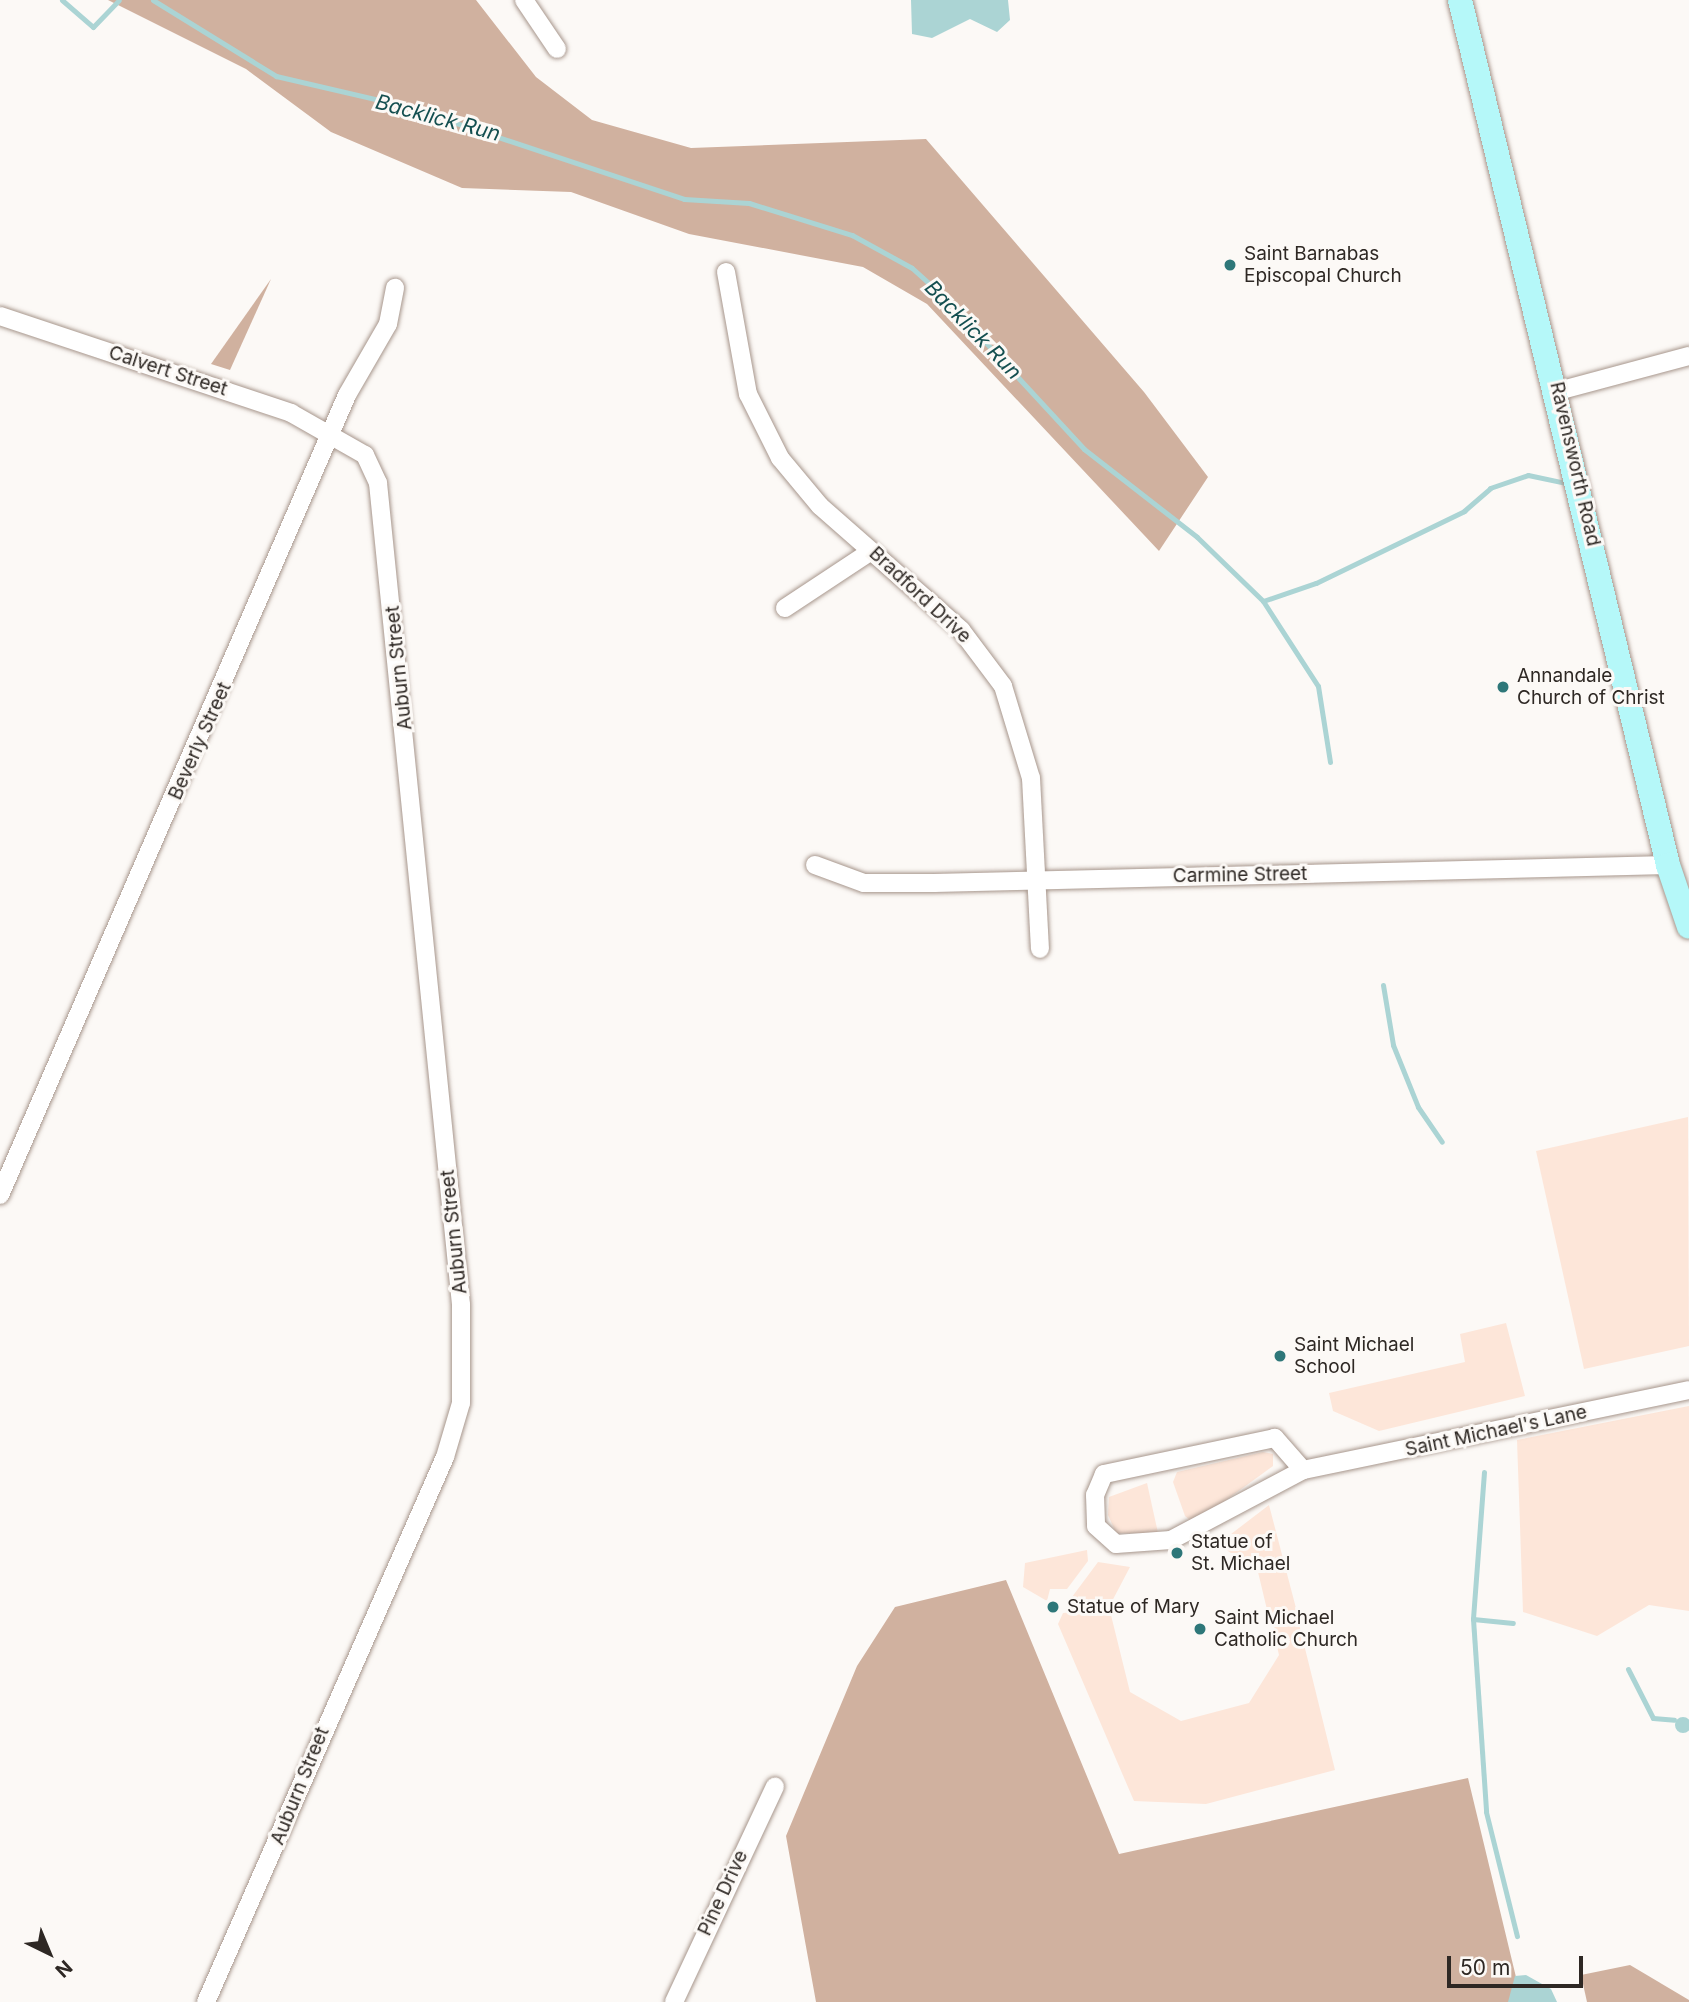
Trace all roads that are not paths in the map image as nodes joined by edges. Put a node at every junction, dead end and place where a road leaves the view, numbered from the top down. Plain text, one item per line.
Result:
1 (524, 0) edge
2 (1460, 0) edge
3 (557, 49) dead end
4 (726, 272) dead end
5 (395, 288) dead end
6 (0, 316) edge
7 (1689, 356) edge
8 (1558, 391) junction
9 (333, 433) junction
10 (872, 551) junction
11 (785, 608) dead end
12 (1668, 864) junction
13 (815, 865) dead end
14 (1035, 880) junction
15 (1689, 927) edge
16 (1040, 949) dead end
17 (0, 1195) edge
18 (1689, 1390) edge
19 (1303, 1471) junction
20 (775, 1786) dead end
21 (205, 2002) edge
22 (674, 2002) edge

1 - 3 street
2 - 8 main road, Ravensworth Road
4 - 10 street, Bradford Drive
5 - 9 street, Beverly Street
6 - 9 street, Calvert Street
7 - 8 street
8 - 12 main road, Ravensworth Road
9 - 17 street, Beverly Street
9 - 21 street, Auburn Street
10 - 11 street
10 - 14 street, Bradford Drive
12 - 14 street, Carmine Street
12 - 15 main road, Ravensworth Road
13 - 14 street, Carmine Street
14 - 16 street, Bradford Drive
18 - 19 street, Saint Michael's Lane
19 - 19 street, Saint Michael's Lane
20 - 22 street, Pine Drive

